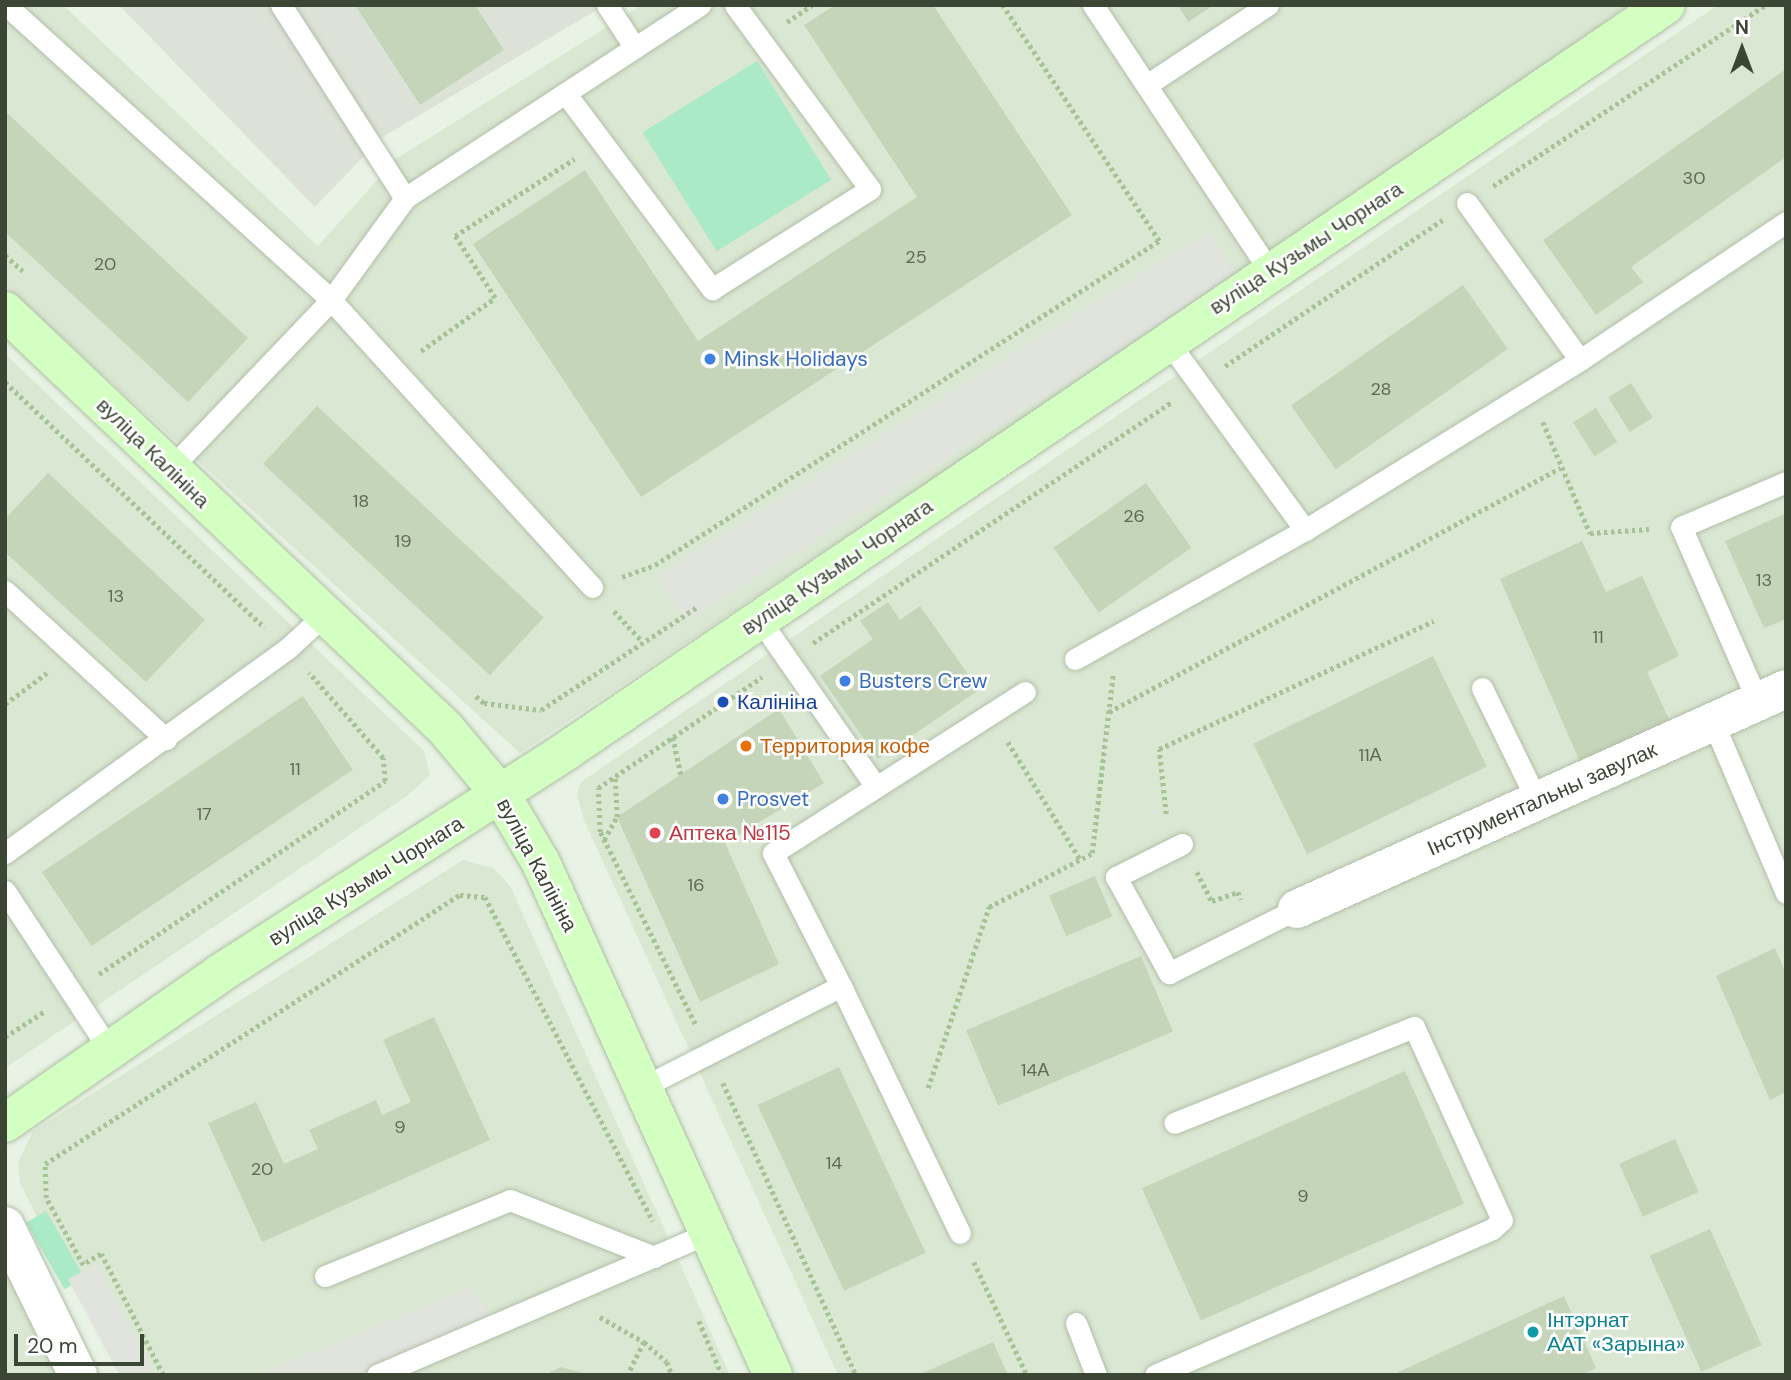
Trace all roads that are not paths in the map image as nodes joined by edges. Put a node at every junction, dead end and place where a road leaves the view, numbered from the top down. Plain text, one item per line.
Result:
1 (6, 5) edge
2 (281, 5) edge
3 (607, 5) edge
4 (700, 5) edge
5 (736, 5) edge
6 (1093, 5) edge
7 (1268, 5) edge
8 (1666, 5) edge
9 (635, 48) junction
10 (1148, 84) junction
11 (566, 94) junction
12 (405, 198) junction
13 (1467, 203) road end
14 (1786, 222) edge
15 (1269, 270) junction
16 (331, 300) junction
17 (5, 311) edge
18 (1167, 340) junction
19 (1580, 360) junction
20 (170, 469) junction
21 (1786, 482) edge
22 (1305, 530) junction
23 (592, 587) dead end
24 (5, 591) edge
25 (324, 615) junction
26 (760, 620) junction
27 (1075, 659) dead end
28 (1482, 688) dead end
29 (1025, 692) dead end
30 (1772, 695) edge
31 (1713, 722) junction
32 (166, 738) junction
33 (876, 787) junction
34 (501, 795) junction
35 (1537, 801) junction
36 (1182, 844) road end
37 (5, 853) edge
38 (5, 891) edge
39 (1786, 893) edge
40 (1297, 909) joint
41 (841, 986) junction
42 (110, 1051) junction
43 (643, 1087) junction
44 (5, 1123) edge
45 (1174, 1123) dead end
46 (5, 1226) edge
47 (709, 1233) junction
48 (960, 1233) road end
49 (662, 1254) junction
50 (325, 1276) dead end
51 (1076, 1323) dead end
52 (78, 1375) edge
53 (377, 1375) edge
54 (773, 1375) edge
55 (1096, 1375) edge
56 (1155, 1375) edge

1 - 16 lane
2 - 12 lane
3 - 9 lane
4 - 9 lane
5 - 11 lane
6 - 10 lane
7 - 10 lane
8 - 15 main road, вуліца Кузьмы Чорнага
9 - 11 lane
10 - 15 lane
11 - 12 lane
12 - 16 lane
13 - 19 lane
14 - 19 lane
15 - 18 main road, вуліца Кузьмы Чорнага
16 - 20 lane
16 - 23 lane
17 - 20 main road, вуліца Калініна
18 - 22 lane
18 - 26 main road, вуліца Кузьмы Чорнага
19 - 22 lane
20 - 25 main road, вуліца Калініна
21 - 30 lane
22 - 27 lane
24 - 32 lane
25 - 32 lane
25 - 34 main road, вуліца Калініна
26 - 33 lane
26 - 34 main road, вуліца Кузьмы Чорнага
28 - 35 lane
29 - 33 lane
30 - 31 street, Інструментальны завулак
31 - 35 street, Інструментальны завулак
31 - 39 lane
32 - 37 lane
33 - 41 lane
34 - 42 main road, вуліца Кузьмы Чорнага
34 - 43 main road, вуліца Калініна
35 - 40 street, Інструментальны завулак
36 - 40 lane
38 - 42 lane
41 - 43 lane
41 - 48 lane
42 - 44 main road, вуліца Кузьмы Чорнага
43 - 47 main road, вуліца Калініна
45 - 56 lane
46 - 52 street
47 - 49 lane
47 - 54 main road, вуліца Калініна
49 - 50 lane
49 - 53 lane
51 - 55 lane

